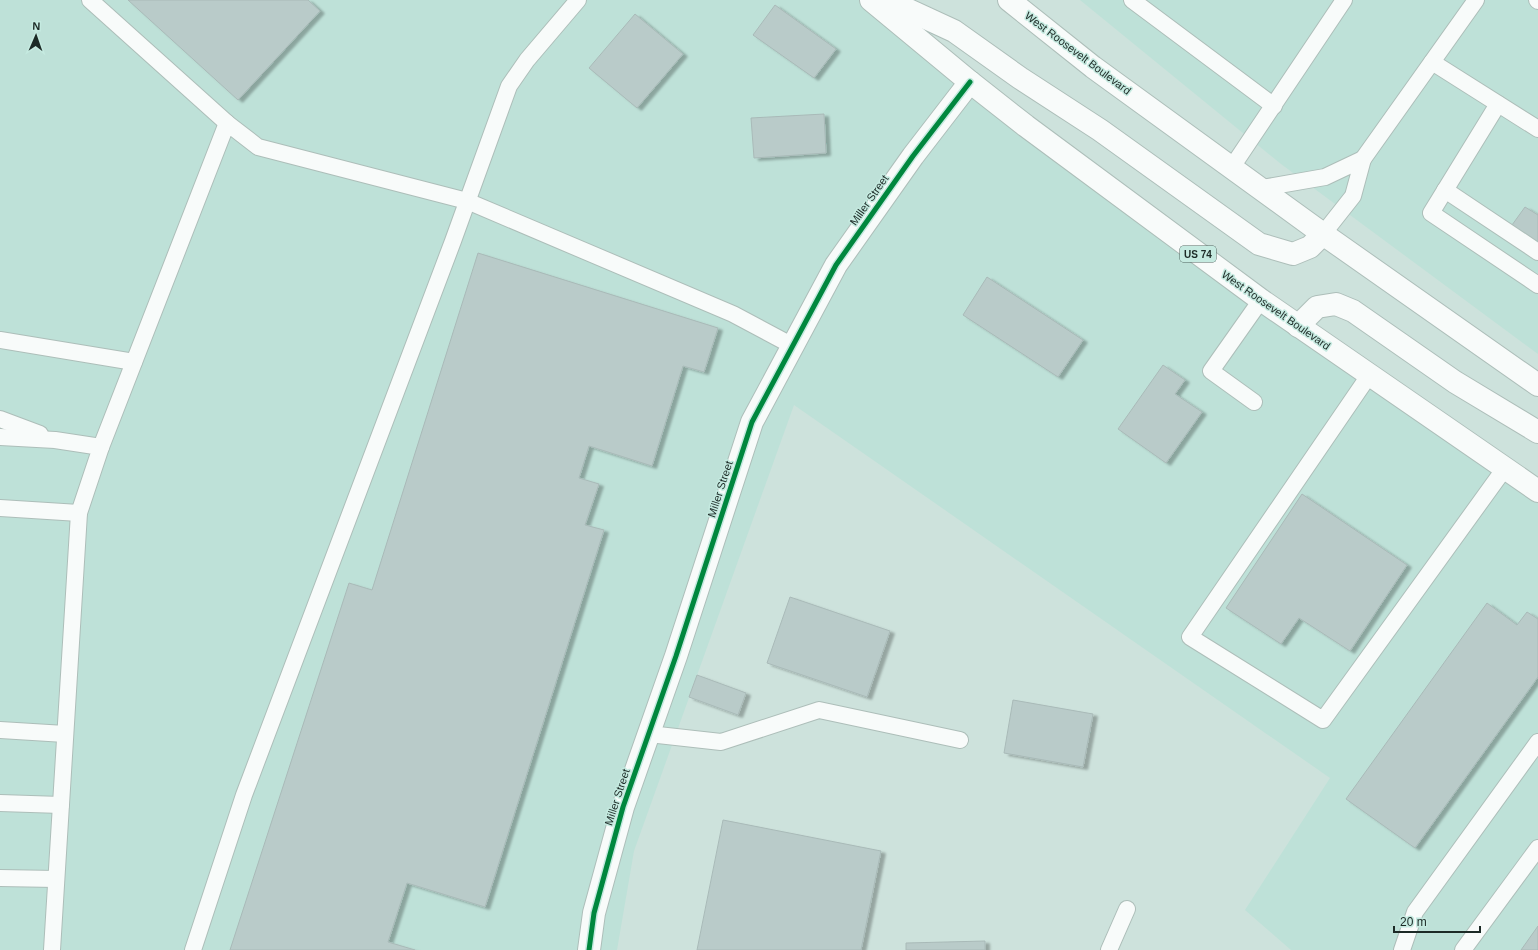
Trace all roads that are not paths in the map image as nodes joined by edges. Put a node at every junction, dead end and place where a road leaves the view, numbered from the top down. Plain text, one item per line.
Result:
1 (90, 0) edge
2 (578, 0) edge
3 (871, 0) edge
4 (887, 0) edge
5 (1009, 0) edge
6 (1132, 0) edge
7 (1344, 0) edge
8 (1476, 0) edge
9 (1432, 62) junction
10 (970, 82) junction
11 (1498, 104) junction
12 (1274, 106) junction
13 (227, 123) junction
14 (1538, 129) edge
15 (1363, 159) junction
16 (1232, 167) junction
17 (1262, 188) junction
18 (1445, 190) junction
19 (467, 201) junction
20 (1323, 234) junction
21 (1538, 252) edge
22 (1538, 285) edge
23 (1261, 300) junction
24 (1298, 326) junction
25 (0, 340) edge
26 (792, 346) junction
27 (134, 362) junction
28 (1370, 374) junction
29 (1538, 385) edge
30 (1254, 402) dead end
31 (0, 419) edge
32 (1538, 432) edge
33 (0, 437) edge
34 (55, 440) junction
35 (101, 447) junction
36 (1505, 468) junction
37 (1538, 491) edge
38 (0, 508) edge
39 (79, 513) junction
40 (0, 730) edge
41 (65, 734) junction
42 (649, 734) junction
43 (960, 740) dead end
44 (1538, 742) edge
45 (0, 804) edge
46 (61, 805) junction
47 (1538, 848) edge
48 (0, 878) edge
49 (56, 879) junction
50 (1127, 909) dead end
51 (52, 950) edge
52 (193, 950) edge
53 (589, 950) edge
54 (1110, 950) edge
55 (1402, 950) edge
56 (1463, 950) edge

1 - 13 lane
2 - 19 lane
3 - 10 main road, West Roosevelt Boulevard / US 74
4 - 20 main road
5 - 16 main road, West Roosevelt Boulevard
6 - 12 lane
7 - 12 lane
8 - 9 lane
9 - 11 lane
9 - 15 lane
10 - 23 main road, West Roosevelt Boulevard / US 74
10 - 26 main road, Miller Street
11 - 14 lane
11 - 18 lane
12 - 16 lane
13 - 19 lane
13 - 27 lane
15 - 17 lane
15 - 20 lane
16 - 17 main road, West Roosevelt Boulevard
17 - 20 main road, West Roosevelt Boulevard
18 - 21 lane
18 - 22 lane
19 - 26 lane
19 - 52 lane
20 - 29 main road, West Roosevelt Boulevard
23 - 24 main road, West Roosevelt Boulevard / US 74
23 - 30 lane
24 - 28 main road, West Roosevelt Boulevard / US 74
24 - 32 main road
25 - 27 lane
26 - 42 main road, Miller Street
27 - 35 lane
28 - 36 main road, West Roosevelt Boulevard / US 74
28 - 36 lane
31 - 34 lane
33 - 34 lane
34 - 35 lane
35 - 39 lane
36 - 37 main road, West Roosevelt Boulevard / US 74
38 - 39 lane
39 - 41 lane
40 - 41 lane
41 - 46 lane
42 - 43 lane
42 - 53 main road, Miller Street
44 - 55 lane
45 - 46 lane
46 - 49 lane
47 - 56 lane
48 - 49 lane
49 - 51 lane
50 - 54 lane

